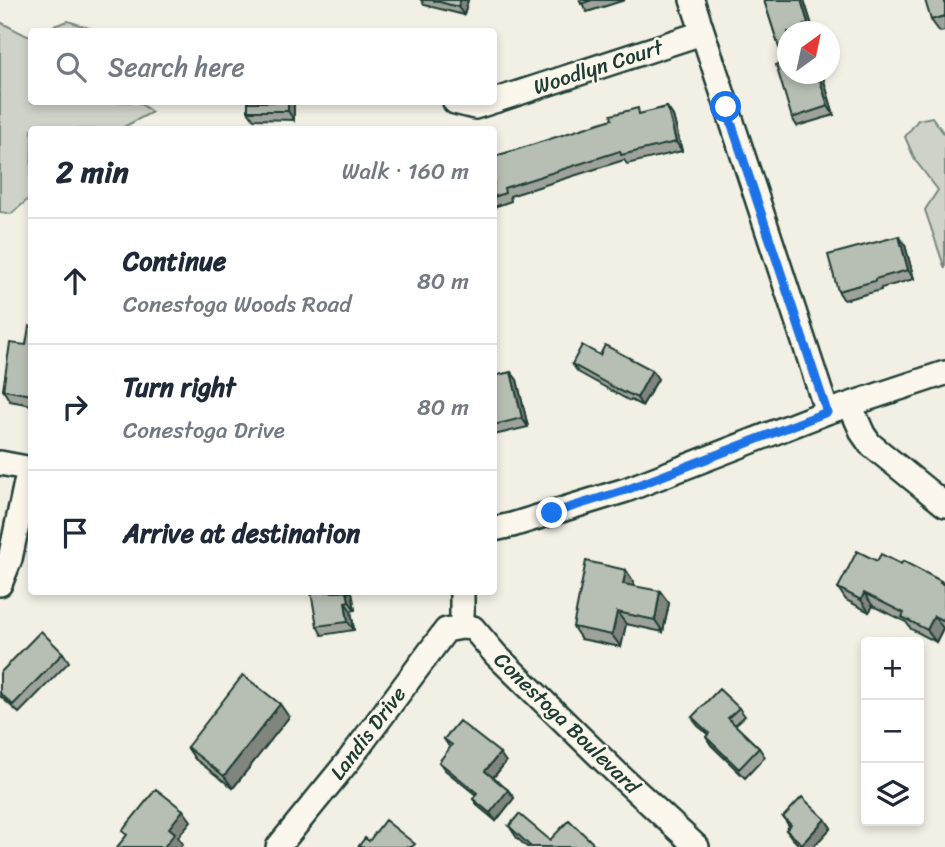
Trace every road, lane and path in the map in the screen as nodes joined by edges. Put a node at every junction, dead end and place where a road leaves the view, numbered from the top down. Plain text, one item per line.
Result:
1 (692, 0) edge
2 (702, 33) junction
3 (497, 99) edge
4 (945, 373) edge
5 (850, 405) junction
6 (827, 412) junction
7 (0, 463) edge
8 (28, 468) edge
9 (28, 477) edge
10 (945, 505) edge
11 (497, 528) edge
12 (0, 584) edge
13 (462, 595) edge
14 (462, 626) junction
15 (278, 847) edge
16 (697, 847) edge

1 - 2 street
2 - 3 street, Woodlyn Court
2 - 6 street
4 - 5 street
5 - 6 street
5 - 10 street
6 - 11 street
7 - 8 street
9 - 12 street
13 - 14 street
14 - 15 street, Landis Drive
14 - 16 street, Conestoga Boulevard

